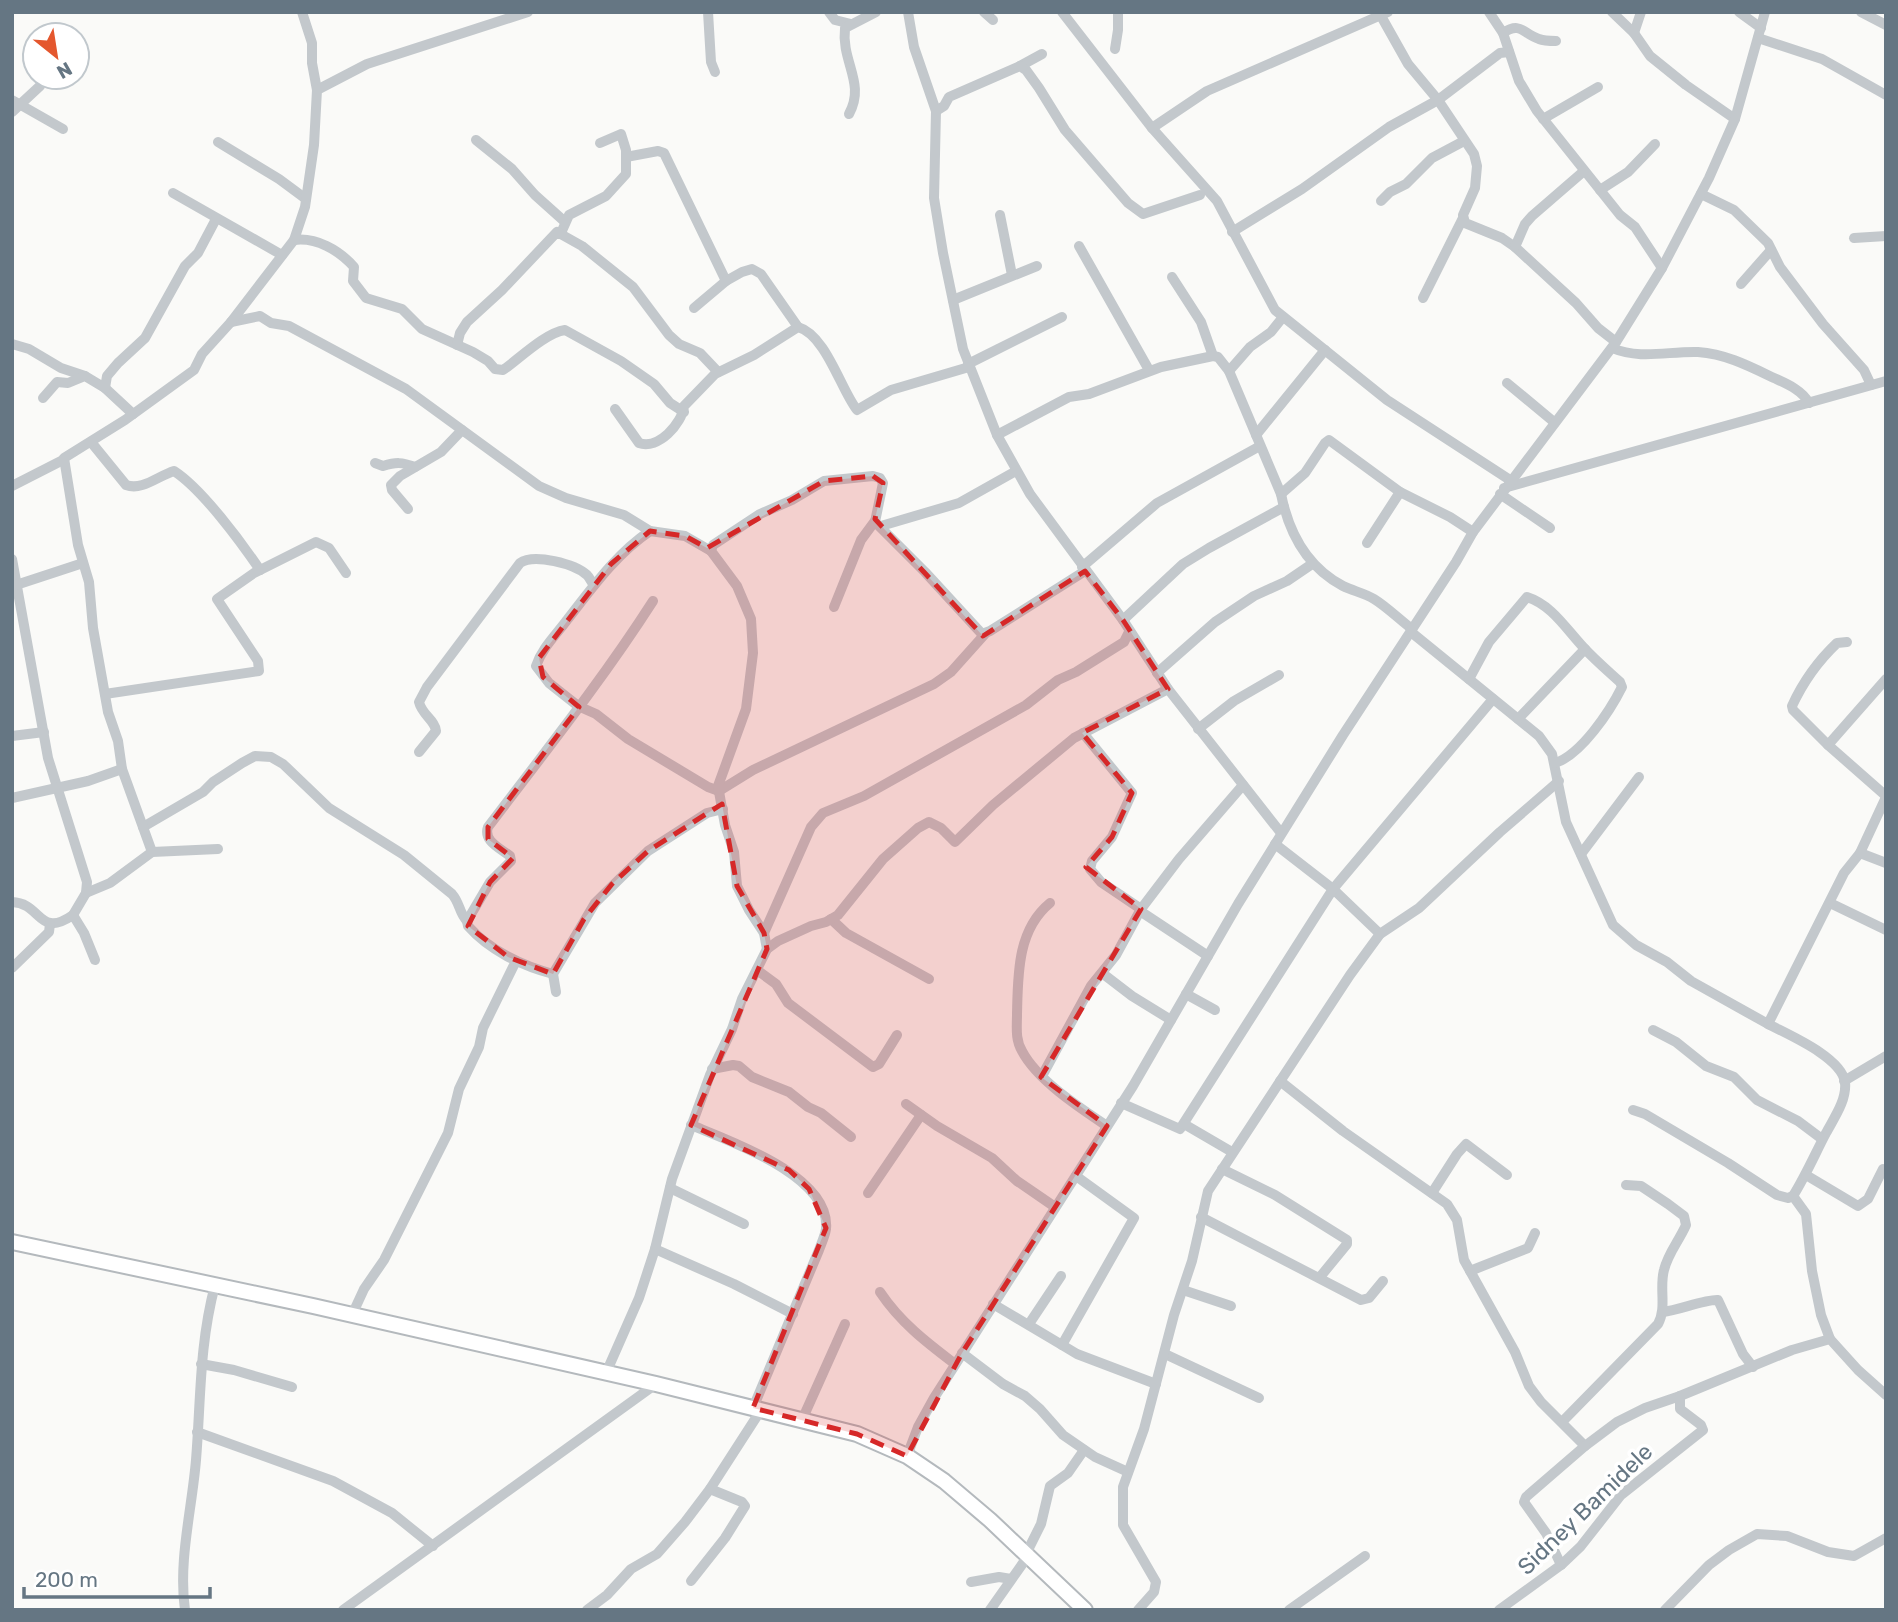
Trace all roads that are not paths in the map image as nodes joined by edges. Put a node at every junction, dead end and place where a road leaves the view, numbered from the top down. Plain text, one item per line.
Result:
1 (302, 12) edge
2 (528, 12) edge
3 (708, 12) edge
4 (829, 12) edge
5 (876, 12) edge
6 (908, 12) edge
7 (984, 12) edge
8 (1062, 12) edge
9 (1118, 12) edge
10 (1489, 12) edge
11 (1612, 12) edge
12 (1641, 12) edge
13 (1739, 12) edge
14 (1765, 12) edge
15 (1861, 12) edge
16 (1385, 14) edge
17 (993, 20) dead end
18 (851, 24) junction
19 (1886, 25) edge
20 (1503, 33) junction
21 (1634, 33) junction
22 (1759, 33) junction
23 (1556, 41) dead end
24 (1115, 49) dead end
25 (1509, 52) junction
26 (1042, 54) dead end
27 (1020, 66) junction
28 (715, 72) dead end
29 (1598, 87) dead end
30 (317, 90) junction
31 (33, 91) edge
32 (1886, 95) edge
33 (1438, 100) junction
34 (15, 105) edge
35 (936, 111) junction
36 (849, 114) dead end
37 (1543, 119) junction
38 (1735, 119) junction
39 (1152, 128) junction
40 (63, 129) dead end
41 (476, 139) dead end
42 (1464, 141) junction
43 (218, 142) dead end
44 (600, 143) dead end
45 (1655, 144) dead end
46 (626, 156) junction
47 (1584, 171) junction
48 (1600, 190) junction
49 (173, 193) dead end
50 (1701, 194) junction
51 (1199, 195) dead end
52 (306, 199) junction
53 (1381, 201) dead end
54 (1000, 215) dead end
55 (1463, 218) junction
56 (216, 219) junction
57 (565, 221) junction
58 (1232, 232) junction
59 (561, 233) junction
60 (1886, 236) edge
61 (1854, 238) dead end
62 (294, 240) junction
63 (1079, 246) dead end
64 (1515, 247) junction
65 (1770, 250) junction
66 (282, 255) junction
67 (1037, 266) dead end
68 (1662, 268) junction
69 (1012, 275) junction
70 (1172, 277) dead end
71 (726, 281) junction
72 (1741, 284) dead end
73 (1423, 298) dead end
74 (953, 300) junction
75 (694, 308) dead end
76 (1062, 317) dead end
77 (1283, 317) junction
78 (231, 322) junction
79 (798, 327) junction
80 (12, 344) edge
81 (457, 345) junction
82 (1614, 345) junction
83 (1325, 350) junction
84 (1213, 356) junction
85 (969, 365) junction
86 (61, 369) junction
87 (1149, 370) junction
88 (718, 372) junction
89 (1228, 372) junction
90 (85, 376) junction
91 (1886, 381) edge
92 (57, 382) junction
93 (1507, 383) dead end
94 (1871, 385) junction
95 (105, 388) junction
96 (43, 398) dead end
97 (1809, 403) junction
98 (615, 410) dead end
99 (684, 412) junction
100 (133, 414) junction
101 (1554, 422) junction
102 (461, 430) junction
103 (997, 435) junction
104 (1256, 435) junction
105 (91, 442) junction
106 (1260, 446) junction
107 (64, 460) junction
108 (375, 463) dead end
109 (415, 467) junction
110 (1016, 471) junction
111 (12, 486) edge
112 (1505, 487) junction
113 (1400, 492) junction
114 (1281, 494) junction
115 (1284, 507) junction
116 (408, 509) dead end
117 (878, 523) junction
118 (1550, 528) dead end
119 (650, 531) junction
120 (1473, 532) junction
121 (1367, 543) dead end
122 (711, 551) junction
123 (12, 559) edge
124 (83, 563) junction
125 (1312, 564) junction
126 (1083, 569) junction
127 (260, 570) junction
128 (346, 573) dead end
129 (15, 585) edge
130 (594, 585) junction
131 (653, 601) dead end
132 (834, 607) dead end
133 (1123, 620) junction
134 (1411, 631) junction
135 (1129, 632) junction
136 (985, 634) junction
137 (1124, 642) junction
138 (1136, 642) junction
139 (1847, 642) dead end
140 (1585, 649) junction
141 (1157, 673) junction
142 (1279, 675) dead end
143 (1469, 679) junction
144 (1886, 679) edge
145 (1168, 689) junction
146 (105, 694) junction
147 (1493, 699) junction
148 (578, 706) junction
149 (1518, 719) junction
150 (1198, 730) junction
151 (44, 732) junction
152 (1083, 733) junction
153 (12, 736) edge
154 (1828, 745) junction
155 (419, 752) dead end
156 (1555, 763) junction
157 (122, 769) junction
158 (1639, 777) dead end
159 (1559, 781) junction
160 (1243, 785) junction
161 (57, 786) junction
162 (719, 791) junction
163 (1886, 796) edge
164 (12, 798) edge
165 (723, 809) junction
166 (143, 827) junction
167 (1282, 834) junction
168 (1275, 844) junction
169 (218, 849) dead end
170 (152, 852) junction
171 (1860, 853) junction
172 (1581, 854) junction
173 (1886, 863) edge
174 (1333, 889) junction
175 (86, 893) junction
176 (12, 902) edge
177 (1050, 903) dead end
178 (1830, 903) junction
179 (1141, 910) junction
180 (73, 915) junction
181 (831, 919) junction
182 (467, 921) junction
183 (50, 923) junction
184 (1886, 930) edge
185 (764, 933) junction
186 (1380, 934) junction
187 (768, 949) junction
188 (1208, 956) junction
189 (95, 960) dead end
190 (516, 961) junction
191 (12, 968) edge
192 (757, 971) junction
193 (1102, 973) junction
194 (554, 974) junction
195 (929, 979) dead end
196 (556, 992) dead end
197 (1186, 994) junction
198 (1215, 1010) dead end
199 (1171, 1020) junction
200 (1769, 1024) junction
201 (1653, 1030) dead end
202 (897, 1035) dead end
203 (1886, 1056) edge
204 (712, 1069) junction
205 (1042, 1076) junction
206 (1280, 1081) junction
207 (1844, 1081) junction
208 (1121, 1103) junction
209 (905, 1104) dead end
210 (1633, 1110) dead end
211 (921, 1115) junction
212 (1184, 1124) junction
213 (691, 1125) junction
214 (1107, 1126) junction
215 (851, 1137) dead end
216 (1822, 1139) junction
217 (1232, 1152) junction
218 (1883, 1168) dead end
219 (1222, 1169) junction
220 (1507, 1175) dead end
221 (1807, 1175) junction
222 (1076, 1176) junction
223 (1626, 1185) dead end
224 (670, 1188) junction
225 (869, 1193) dead end
226 (1432, 1193) junction
227 (1793, 1196) junction
228 (1055, 1208) junction
229 (1201, 1217) junction
230 (744, 1224) dead end
231 (1535, 1233) dead end
232 (12, 1242) edge
233 (655, 1249) junction
234 (1470, 1271) junction
235 (1061, 1276) dead end
236 (1320, 1277) junction
237 (1383, 1281) dead end
238 (215, 1285) junction
239 (1183, 1290) junction
240 (880, 1292) dead end
241 (993, 1304) junction
242 (1231, 1306) dead end
243 (1662, 1312) junction
244 (793, 1314) junction
245 (352, 1315) junction
246 (845, 1324) dead end
247 (1028, 1324) junction
248 (1830, 1339) junction
249 (1062, 1345) junction
250 (962, 1353) junction
251 (1165, 1354) junction
252 (201, 1364) junction
253 (955, 1364) junction
254 (1753, 1367) junction
255 (606, 1373) junction
256 (656, 1384) junction
257 (1156, 1384) junction
258 (292, 1387) dead end
259 (1886, 1395) edge
260 (1680, 1396) junction
261 (1259, 1398) dead end
262 (757, 1409) junction
263 (802, 1420) junction
264 (1562, 1422) junction
265 (197, 1432) junction
266 (1585, 1446) junction
267 (1084, 1450) junction
268 (906, 1457) junction
269 (1128, 1472) junction
270 (710, 1489) junction
271 (1886, 1538) edge
272 (433, 1546) junction
273 (1027, 1555) junction
274 (1364, 1556) dead end
275 (1561, 1565) junction
276 (1012, 1579) junction
277 (691, 1581) dead end
278 (971, 1582) dead end
279 (185, 1610) edge
280 (343, 1610) edge
281 (587, 1610) edge
282 (990, 1610) edge
283 (1085, 1610) edge
284 (1138, 1610) edge
285 (1289, 1610) edge
286 (1499, 1610) edge
287 (1665, 1610) edge

1 - 30 street
2 - 30 street
3 - 28 street
4 - 18 street
5 - 18 street
6 - 35 street
7 - 17 street
8 - 39 street
9 - 24 street
10 - 20 street
11 - 21 street
12 - 21 street
13 - 22 street
14 - 22 street
15 - 19 street
16 - 33 street
16 - 39 street
18 - 36 street
20 - 23 street
20 - 25 street
21 - 38 street
22 - 32 street
22 - 38 street
25 - 33 street
25 - 37 street
26 - 27 street
27 - 35 street
27 - 51 street
29 - 37 street
30 - 52 street
31 - 34 street
33 - 42 street
33 - 58 street
34 - 40 street
35 - 74 street
37 - 47 street
38 - 50 street
39 - 58 street
41 - 57 street
42 - 53 street
42 - 55 street
43 - 52 street
44 - 46 street
45 - 48 street
46 - 57 street
46 - 71 street
47 - 48 street
47 - 64 street
48 - 68 street
49 - 56 street
50 - 65 street
50 - 68 street
52 - 62 street
54 - 69 street
55 - 64 street
55 - 73 street
56 - 66 street
56 - 95 street
57 - 59 street
58 - 77 street
59 - 81 street
59 - 88 street
60 - 61 street
62 - 66 street
62 - 81 street
63 - 87 street
64 - 82 street
65 - 72 street
65 - 94 street
66 - 78 street
67 - 69 street
68 - 82 street
69 - 74 street
70 - 84 street
71 - 75 street
71 - 79 street
74 - 85 street
76 - 85 street
77 - 83 street
77 - 89 street
78 - 100 street
78 - 102 street
79 - 85 street
79 - 88 street
80 - 86 street
81 - 99 street
82 - 97 street
82 - 101 street
83 - 104 street
83 - 112 street
84 - 87 street
84 - 89 street
85 - 103 street
86 - 90 street
86 - 92 street
87 - 103 street
88 - 99 street
89 - 104 street
90 - 92 street
90 - 95 street
91 - 94 street
92 - 96 street
93 - 101 street
94 - 97 street
95 - 100 street
97 - 112 street
98 - 99 street
100 - 105 street
101 - 112 street
102 - 109 street
102 - 119 street
103 - 110 street
104 - 106 street
105 - 107 street
105 - 127 street
106 - 114 street
106 - 126 street
107 - 111 street
107 - 124 street
108 - 109 street
109 - 116 street
110 - 117 street
110 - 126 street
112 - 118 street
112 - 120 street
113 - 114 street
113 - 120 street
113 - 121 street
114 - 115 street
115 - 125 street
115 - 133 street
117 - 122 street
117 - 132 street
117 - 136 street
119 - 122 street
119 - 130 street
120 - 134 street
122 - 162 street
123 - 129 street
124 - 129 street
124 - 146 street
125 - 134 street
125 - 141 street
126 - 133 street
126 - 136 street
127 - 128 street
127 - 146 street
129 - 151 street
130 - 148 street
130 - 155 street
131 - 148 street
133 - 135 street
134 - 143 street
134 - 167 street
135 - 137 street
135 - 138 street
136 - 162 street
137 - 138 street
137 - 185 street
138 - 141 street
139 - 154 street
140 - 143 street
140 - 149 street
140 - 156 street
141 - 145 street
142 - 150 street
143 - 147 street
144 - 154 street
145 - 150 street
145 - 152 street
146 - 157 street
147 - 149 street
147 - 174 street
148 - 162 street
148 - 182 street
149 - 156 street
150 - 160 street
151 - 153 street
151 - 161 street
152 - 179 street
152 - 181 street
154 - 163 street
156 - 159 street
157 - 161 street
157 - 166 street
158 - 172 street
159 - 172 street
159 - 186 street
160 - 167 street
160 - 179 street
161 - 164 street
161 - 175 street
162 - 165 street
163 - 171 street
165 - 185 street
165 - 194 street
166 - 170 street
166 - 182 street
167 - 168 street
168 - 174 street
168 - 188 street
169 - 170 street
170 - 175 street
171 - 173 street
171 - 178 street
172 - 200 street
174 - 186 street
174 - 212 street
175 - 180 street
176 - 183 street
177 - 205 street
178 - 184 street
178 - 200 street
179 - 188 street
179 - 193 street
180 - 183 street
180 - 189 street
181 - 187 street
181 - 195 street
182 - 190 street
183 - 191 street
185 - 187 street
186 - 206 street
187 - 192 street
188 - 197 street
190 - 194 street
190 - 245 street
192 - 202 street
192 - 204 street
193 - 199 street
193 - 205 street
194 - 196 street
197 - 198 street
197 - 199 street
199 - 208 street
200 - 207 street
201 - 216 street
203 - 207 street
204 - 213 street
204 - 215 street
205 - 214 street
206 - 217 street
206 - 226 street
207 - 216 street
208 - 212 street
208 - 214 street
209 - 211 street
210 - 227 street
211 - 225 street
211 - 228 street
212 - 217 street
213 - 224 street
213 - 244 street
214 - 222 street
216 - 221 street
217 - 219 street
218 - 221 street
219 - 229 street
219 - 236 street
220 - 226 street
221 - 227 street
222 - 228 street
222 - 249 street
223 - 243 street
224 - 230 street
224 - 233 street
226 - 234 street
227 - 248 street
228 - 241 street
229 - 236 street
229 - 239 street
231 - 234 street
232 - 238 highway
233 - 244 street
233 - 255 street
234 - 264 street
235 - 247 street
236 - 237 street
238 - 245 highway
238 - 252 street
239 - 242 street
239 - 251 street
240 - 253 street
241 - 247 street
241 - 250 street
243 - 254 street
243 - 264 street
244 - 262 street
245 - 255 highway
246 - 263 street
247 - 249 street
248 - 254 street
248 - 259 street
249 - 257 street
250 - 253 street
250 - 267 street
251 - 257 street
251 - 261 street
252 - 258 street
252 - 265 street
253 - 268 street
254 - 260 street
255 - 256 highway
256 - 262 highway
256 - 272 street
257 - 269 street
260 - 266 street
260 - 275 street, Sidney Bamidele
262 - 263 highway
262 - 270 street
263 - 268 highway
264 - 266 street
265 - 272 street
265 - 279 street
266 - 275 street
267 - 269 street
267 - 273 street
268 - 273 highway
269 - 284 street
270 - 277 street
270 - 281 street
271 - 287 street
272 - 280 street
273 - 276 street
273 - 283 highway
274 - 285 street
275 - 286 street, Sidney Bamidele
276 - 278 street
276 - 282 street

